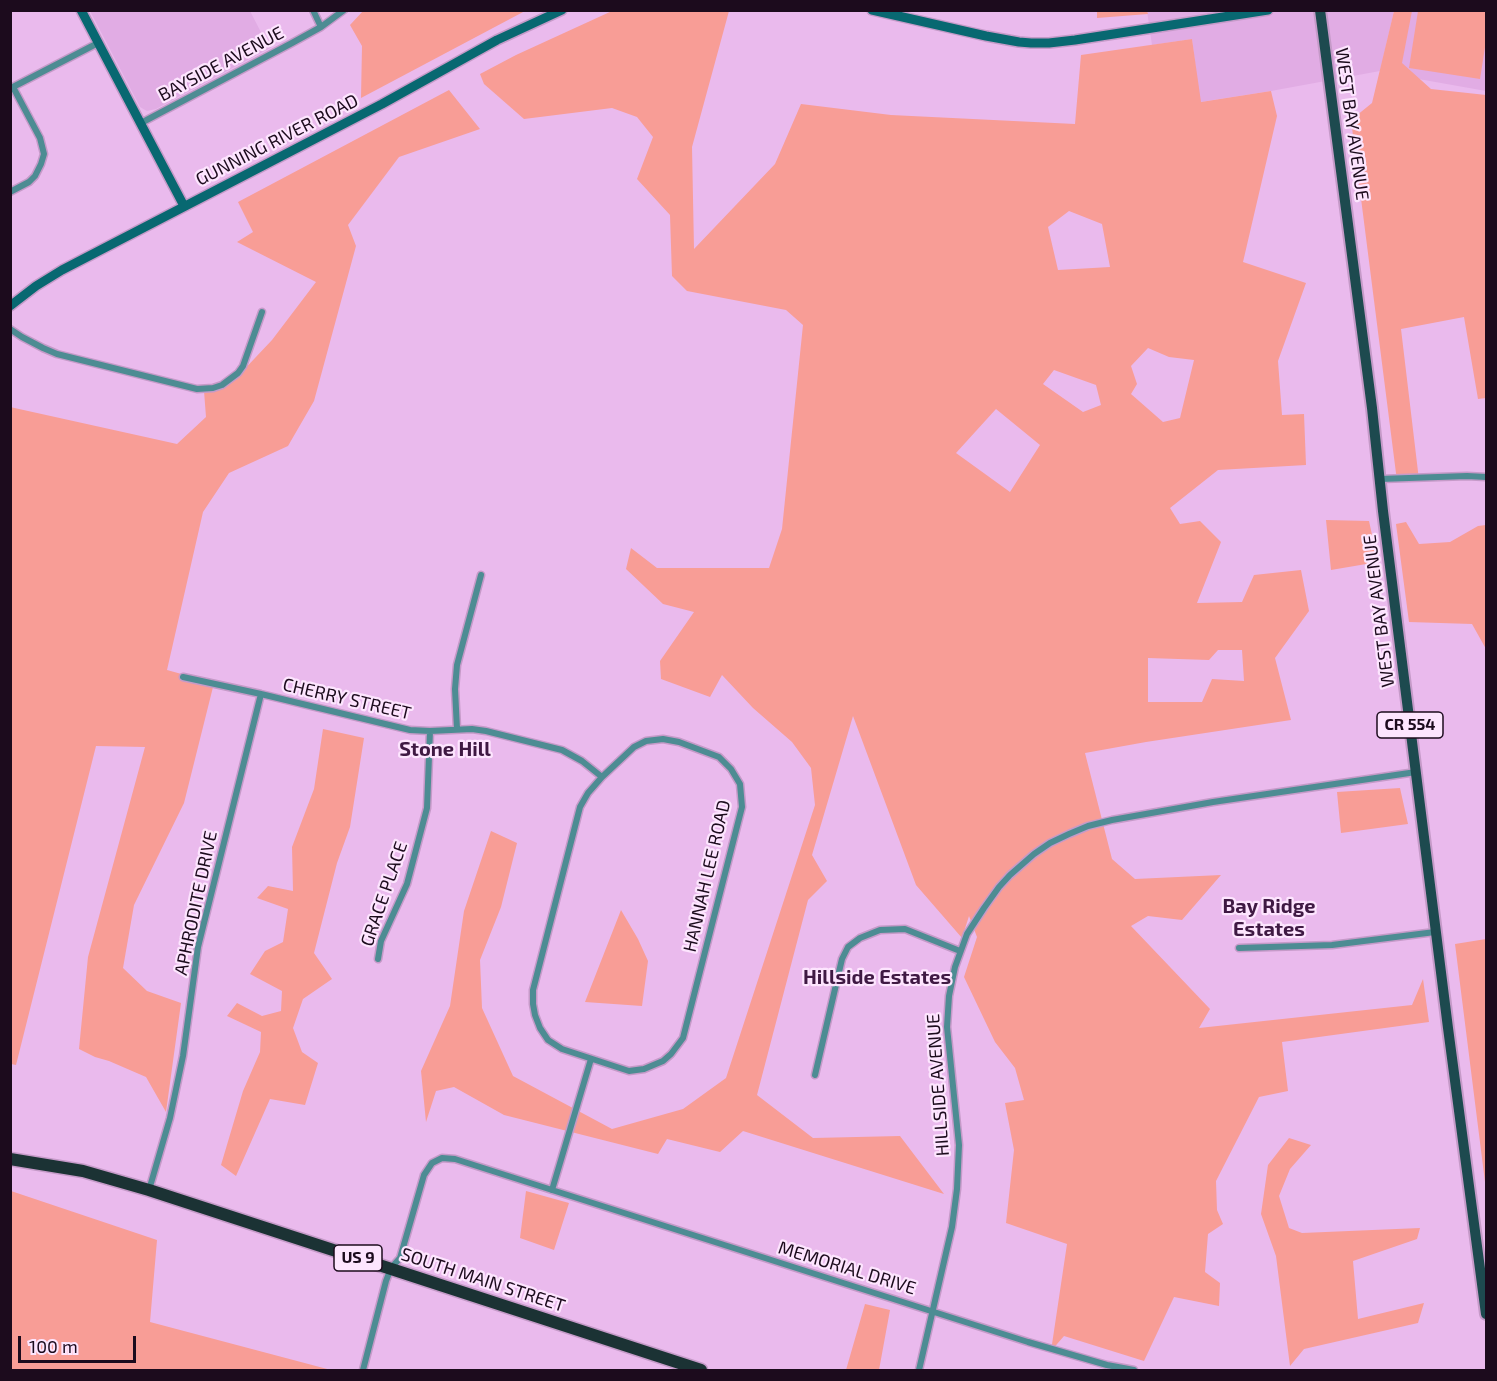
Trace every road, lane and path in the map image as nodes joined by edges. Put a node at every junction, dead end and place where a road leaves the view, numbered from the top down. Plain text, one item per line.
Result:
1 (81, 10) edge
2 (313, 10) edge
3 (344, 10) edge
4 (562, 10) edge
5 (872, 10) edge
6 (1268, 10) edge
7 (1320, 10) edge
8 (321, 27) junction
9 (98, 43) junction
10 (12, 87) edge
11 (141, 123) junction
12 (10, 192) edge
13 (184, 206) junction
14 (10, 306) edge
15 (262, 312) dead end
16 (10, 329) edge
17 (1486, 477) edge
18 (1380, 479) junction
19 (481, 575) dead end
20 (183, 677) dead end
21 (261, 694) junction
22 (457, 729) junction
23 (430, 731) junction
24 (1416, 772) junction
25 (602, 777) junction
26 (1435, 932) junction
27 (1239, 948) dead end
28 (960, 951) junction
29 (378, 959) dead end
30 (591, 1059) junction
31 (815, 1076) dead end
32 (10, 1159) edge
33 (149, 1190) junction
34 (552, 1190) junction
35 (391, 1268) junction
36 (933, 1311) junction
37 (1486, 1314) edge
38 (363, 1371) edge
39 (701, 1371) edge
40 (919, 1371) edge
41 (1134, 1371) edge

1 - 9 street
2 - 8 street
3 - 8 street, BAYSIDE AVENUE
4 - 13 street, GUNNING RIVER ROAD
5 - 6 street
7 - 18 main road, WEST BAY AVENUE / CR 554
8 - 11 street, BAYSIDE AVENUE
9 - 10 street
9 - 11 street
10 - 12 street
11 - 13 street
13 - 14 street, GUNNING RIVER ROAD
15 - 16 street
17 - 18 street
18 - 24 main road, WEST BAY AVENUE / CR 554
19 - 22 street
20 - 21 street, CHERRY STREET
21 - 23 street, CHERRY STREET
21 - 33 street, APHRODITE DRIVE
22 - 23 street, CHERRY STREET
22 - 25 street, CHERRY STREET
23 - 29 street, GRACE PLACE
24 - 26 main road, WEST BAY AVENUE / CR 554
24 - 28 street, HILLSIDE AVENUE
25 - 30 street, HANNAH LEE ROAD
25 - 30 street, HANNAH LEE ROAD
26 - 27 street
26 - 37 main road, WEST BAY AVENUE / CR 554
28 - 31 street
28 - 36 street, HILLSIDE AVENUE
30 - 34 street
32 - 33 highway, SOUTH MAIN STREET / US 9
33 - 35 highway, SOUTH MAIN STREET / US 9
34 - 35 street, MEMORIAL DRIVE
34 - 36 street, MEMORIAL DRIVE
35 - 38 street
35 - 39 highway, SOUTH MAIN STREET / US 9
36 - 40 street, HILLSIDE AVENUE
36 - 41 street, MEMORIAL DRIVE

